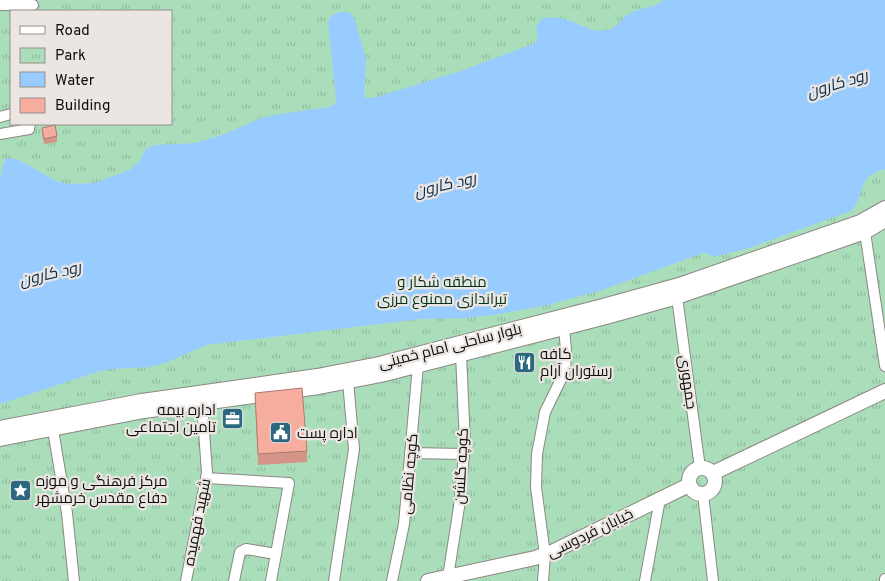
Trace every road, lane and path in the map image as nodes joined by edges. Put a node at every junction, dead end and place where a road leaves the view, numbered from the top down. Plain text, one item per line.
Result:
1 (0, 5) edge
2 (33, 5) edge
3 (30, 127) edge
4 (0, 134) edge
5 (885, 208) edge
6 (885, 220) edge
7 (863, 226) junction
8 (676, 291) junction
9 (564, 328) junction
10 (461, 354) junction
11 (418, 365) junction
12 (885, 366) edge
13 (348, 381) junction
14 (885, 391) edge
15 (202, 403) junction
16 (52, 424) junction
17 (0, 428) edge
18 (0, 439) edge
19 (410, 453) junction
20 (464, 454) junction
21 (706, 471) junction
22 (206, 478) junction
23 (689, 485) junction
24 (703, 494) junction
25 (660, 499) junction
26 (276, 554) junction
27 (546, 555) junction
28 (438, 580) edge
29 (74, 581) edge
30 (186, 581) edge
31 (234, 581) edge
32 (271, 581) edge
33 (334, 581) edge
34 (392, 581) edge
35 (542, 581) edge
36 (644, 581) edge
37 (713, 581) edge

1 - 2 street
3 - 4 street
5 - 7 main road, بلوار ساحلی امام خمینی
6 - 7 main road, بلوار ساحلی امام خمینی
7 - 8 main road, بلوار ساحلی امام خمینی
7 - 12 street
8 - 9 main road, بلوار ساحلی امام خمینی
8 - 16 main road, بلوار ساحلی امام خمینی
8 - 21 street, جمهوری
9 - 10 main road, بلوار ساحلی امام خمینی
9 - 27 street
10 - 11 main road, بلوار ساحلی امام خمینی
10 - 20 street, کوچه گلشن
11 - 13 main road, بلوار ساحلی امام خمینی
11 - 19 street, کوچه نظامی
13 - 15 main road, بلوار ساحلی امام خمینی
13 - 33 street
14 - 21 main road
15 - 16 main road, بلوار ساحلی امام خمینی
15 - 22 street, شهید فهمیده
16 - 17 main road, بلوار ساحلی امام خمینی
16 - 18 main road, بلوار ساحلی امام خمینی
16 - 29 street
19 - 20 street
19 - 34 street, کوچه نظامی
20 - 28 street, کوچه گلشن
21 - 23 main road
21 - 24 main road
22 - 26 street
22 - 30 street, شهید فهمیده
23 - 24 main road
23 - 25 main road, خیابان فردوسی
24 - 37 street
25 - 27 main road, خیابان فردوسی
25 - 36 street
26 - 31 street
26 - 32 street
27 - 28 main road, خیابان فردوسی
27 - 35 street

